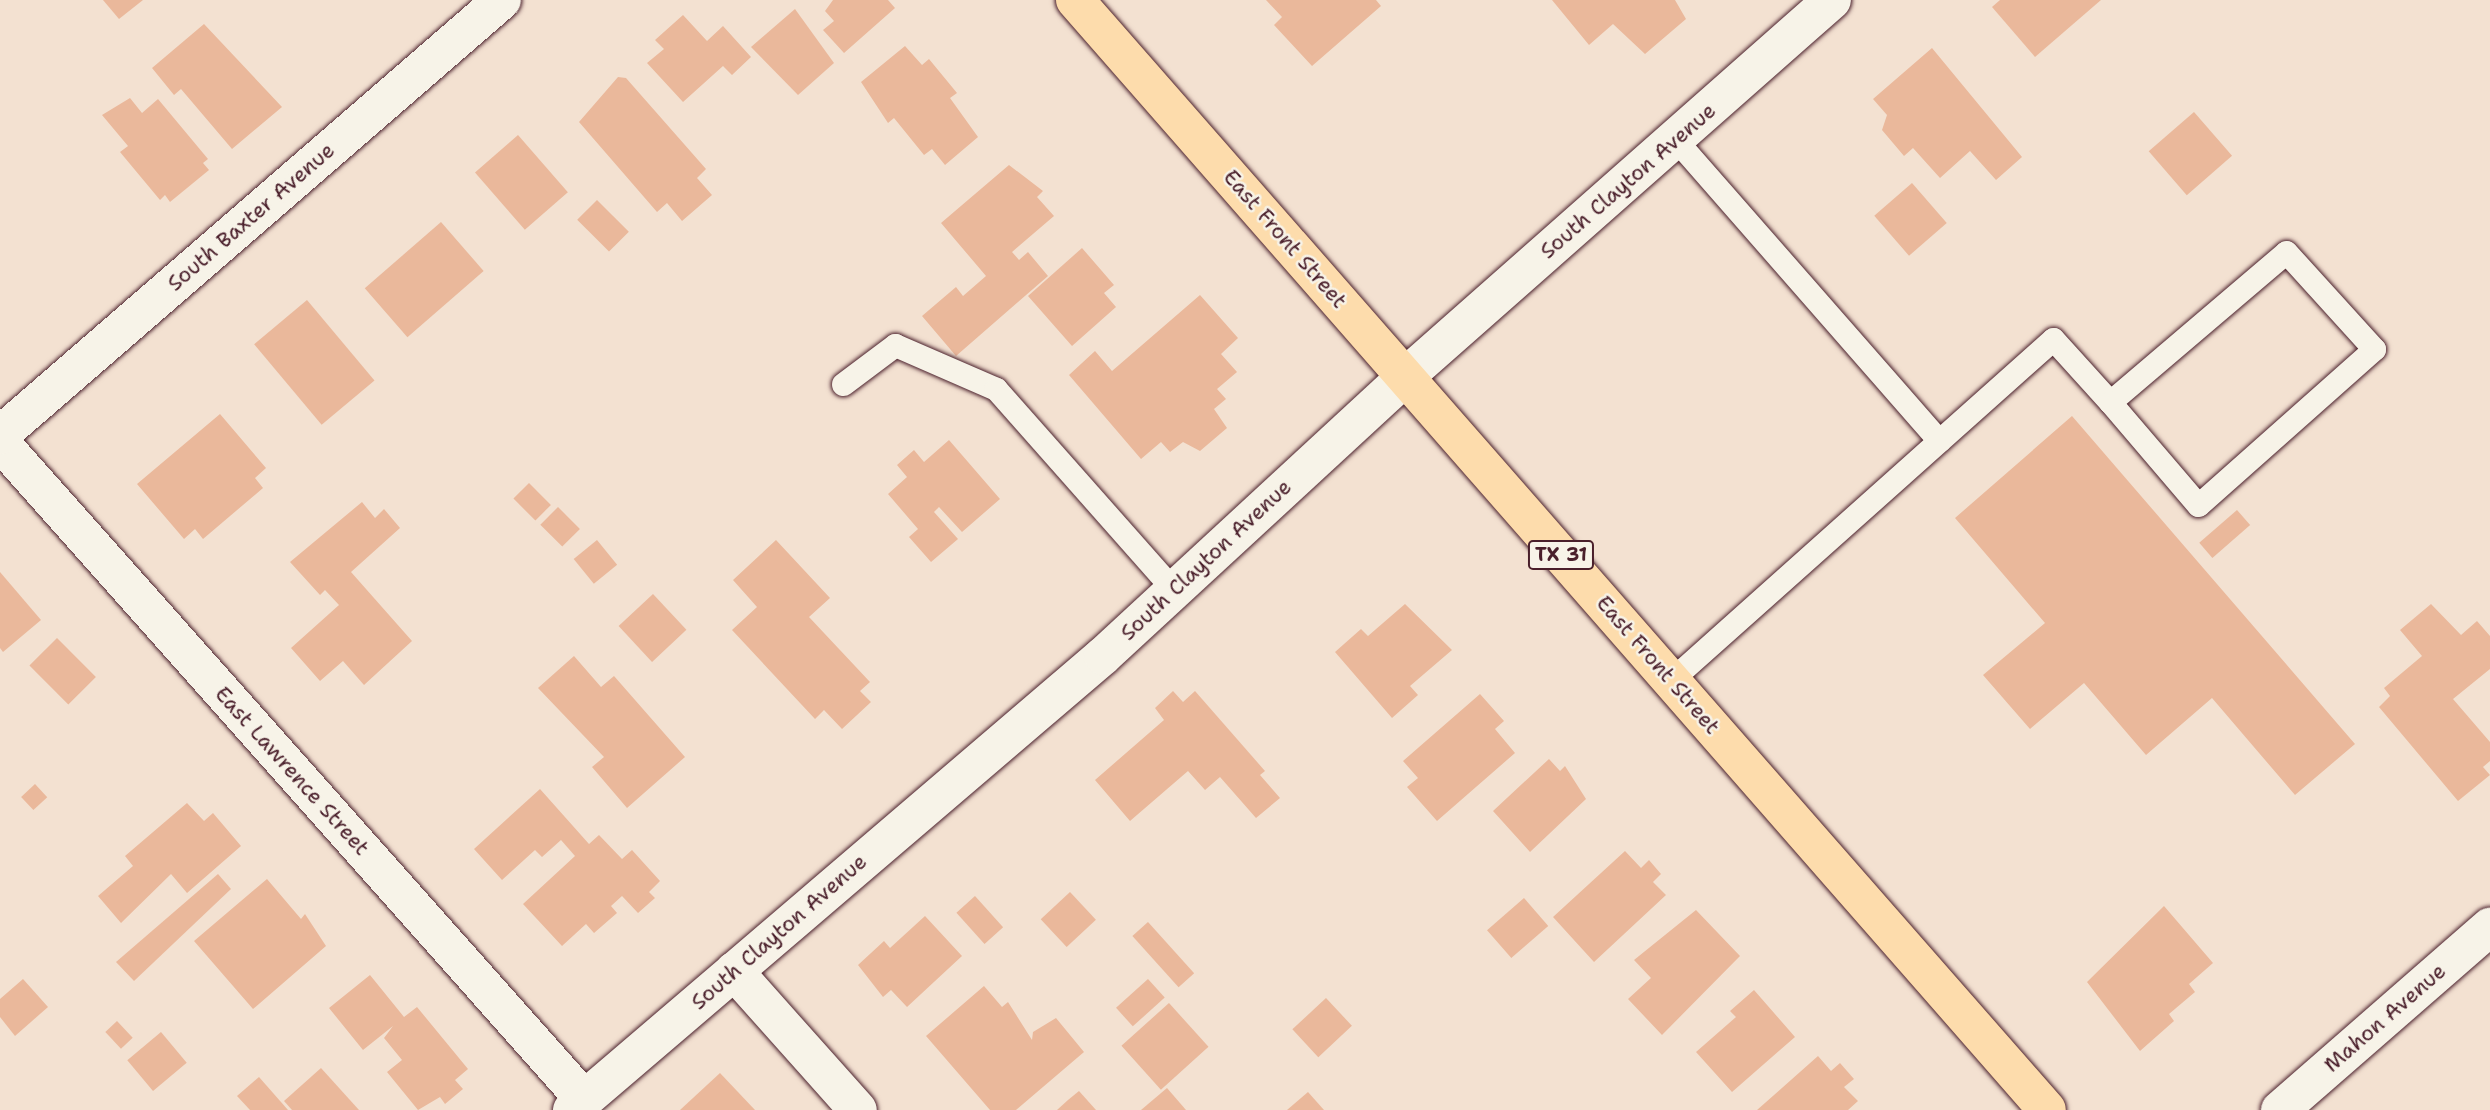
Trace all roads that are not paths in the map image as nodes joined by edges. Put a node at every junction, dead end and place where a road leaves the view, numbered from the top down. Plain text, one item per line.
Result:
1 (502, 0) edge
2 (1075, 0) edge
3 (1832, 0) edge
4 (1675, 139) junction
5 (1406, 376) junction
6 (843, 384) dead end
7 (2110, 402) junction
8 (0, 435) edge
9 (1939, 441) junction
10 (0, 442) edge
11 (1174, 590) junction
12 (1671, 680) junction
13 (2490, 927) edge
14 (734, 971) junction
15 (578, 1105) edge
16 (858, 1110) edge
17 (2047, 1110) edge
18 (2280, 1110) edge

1 - 8 street, South Baxter Avenue
2 - 5 main road, East Front Street / TX 31
3 - 4 street, South Clayton Avenue
4 - 5 street, South Clayton Avenue
4 - 9 lane
5 - 11 street, South Clayton Avenue
5 - 12 main road, East Front Street / TX 31
6 - 11 lane
7 - 7 lane
7 - 9 lane
9 - 12 lane
10 - 15 street, East Lawrence Street
11 - 14 street, South Clayton Avenue
12 - 17 main road, East Front Street / TX 31
13 - 18 street, Mahon Avenue
14 - 15 street, South Clayton Avenue
14 - 16 street

